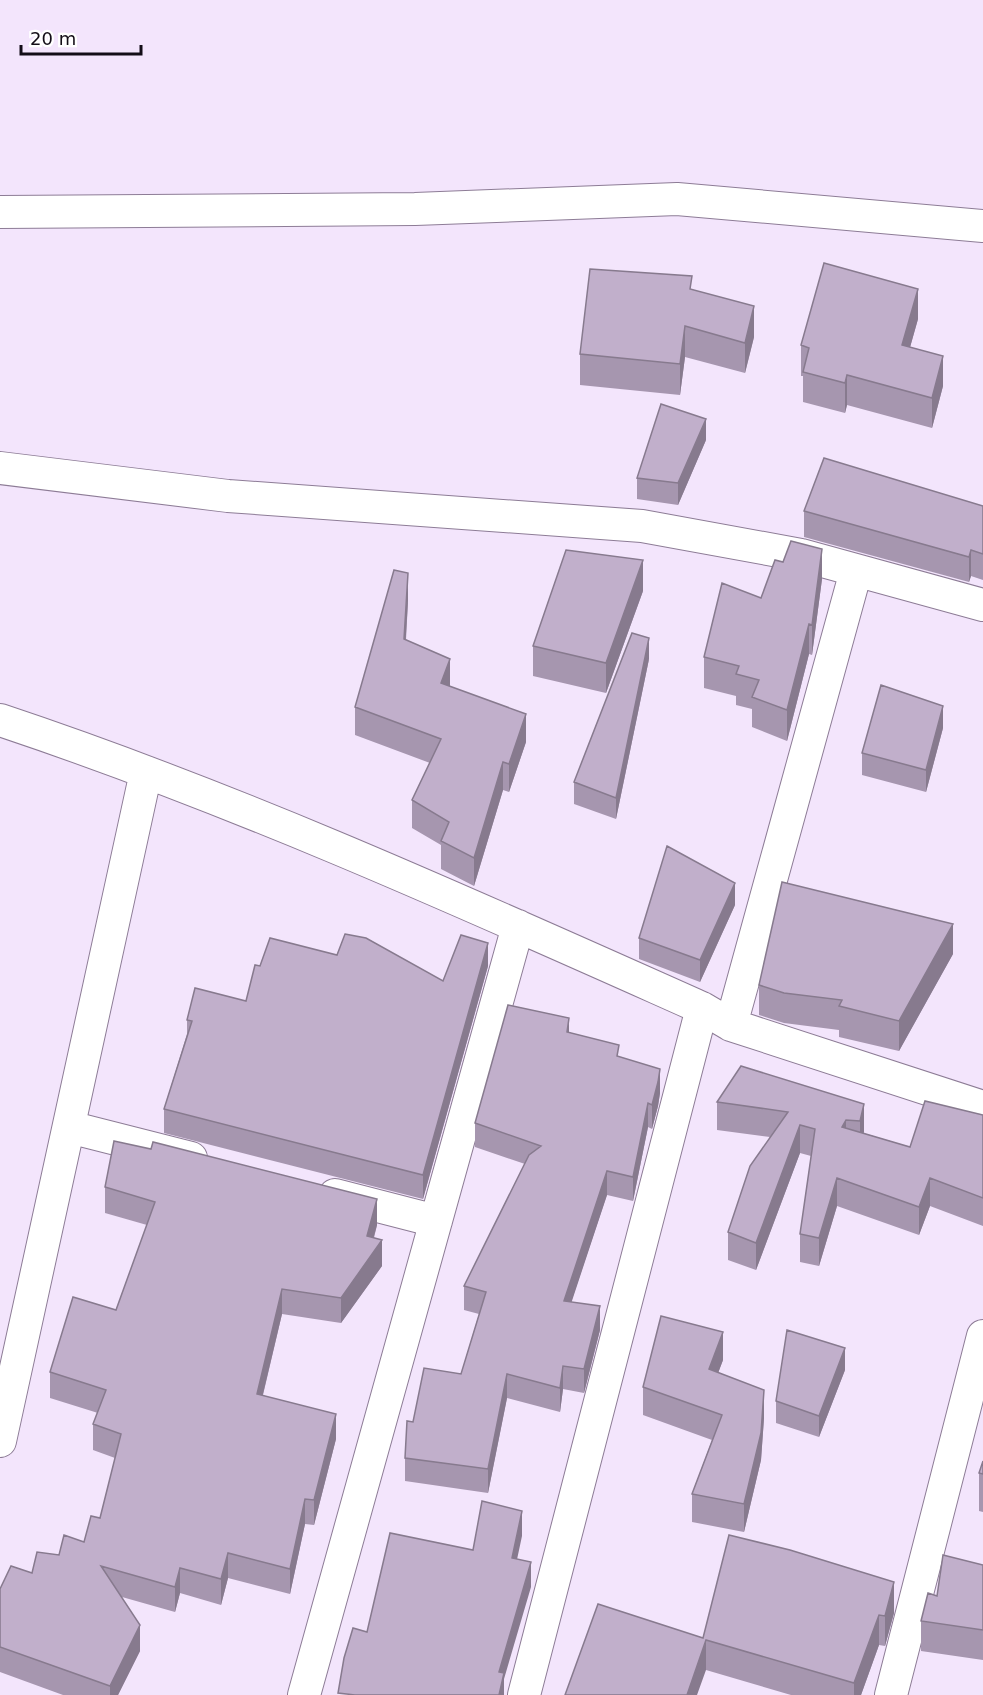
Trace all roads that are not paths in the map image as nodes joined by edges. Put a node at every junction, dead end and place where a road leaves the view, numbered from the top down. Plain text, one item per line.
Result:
1 (0, 212) edge
2 (983, 226) edge
3 (0, 468) edge
4 (856, 571) junction
5 (983, 605) edge
6 (0, 720) edge
7 (146, 772) junction
8 (518, 926) junction
9 (702, 1008) junction
10 (731, 1025) junction
11 (983, 1107) edge
12 (69, 1127) junction
13 (218, 1165) edge
14 (310, 1189) edge
15 (436, 1221) junction
16 (983, 1336) edge
17 (0, 1441) edge
18 (304, 1695) edge
19 (524, 1695) edge
20 (891, 1695) edge

1 - 2 street
3 - 4 street
4 - 5 street
4 - 10 street
6 - 7 street
7 - 8 street
7 - 12 street
8 - 9 street
8 - 15 street
9 - 10 street
9 - 19 street
10 - 11 street
12 - 13 street
12 - 17 street
14 - 15 street
15 - 18 street
16 - 20 street

